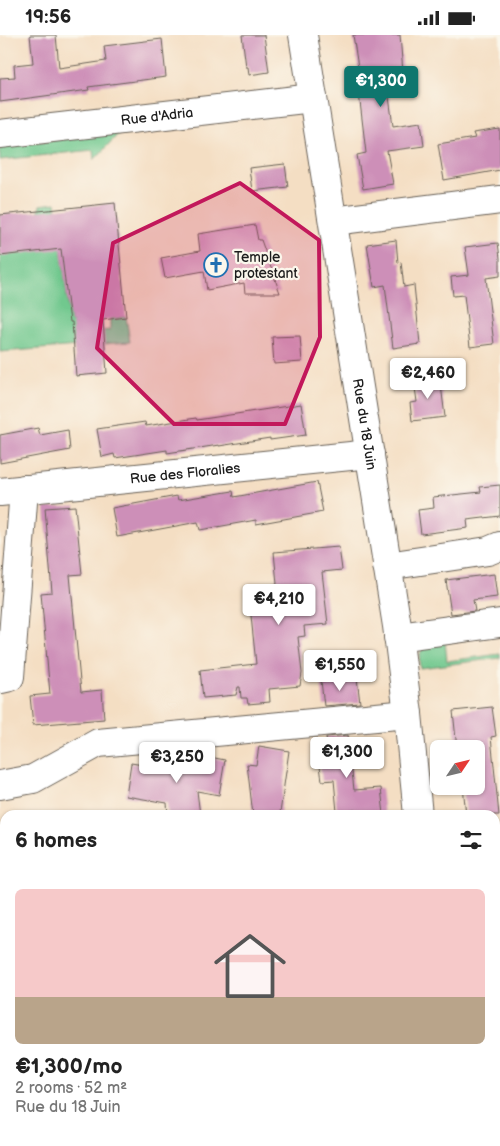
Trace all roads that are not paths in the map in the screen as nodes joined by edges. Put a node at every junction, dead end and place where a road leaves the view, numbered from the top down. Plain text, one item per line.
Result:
1 (303, 35) edge
2 (313, 98) junction
3 (0, 133) edge
4 (500, 200) edge
5 (333, 221) junction
6 (370, 454) junction
7 (12, 490) edge
8 (500, 546) edge
9 (387, 566) junction
10 (500, 623) edge
11 (398, 637) junction
12 (1, 679) edge
13 (408, 714) junction
14 (0, 785) edge
15 (418, 810) edge

1 - 2 street, Rue du 18 Juin
2 - 3 street, Rue d'Adria
2 - 5 street, Rue du 18 Juin
4 - 5 street
5 - 6 street, Rue du 18 Juin
6 - 7 street, Rue des Floralies
6 - 9 street, Rue du 18 Juin
7 - 12 street
8 - 9 street
9 - 11 street, Rue du 18 Juin
10 - 11 street
11 - 13 street, Rue du 18 Juin
13 - 14 street
13 - 15 street, Rue du 18 Juin

